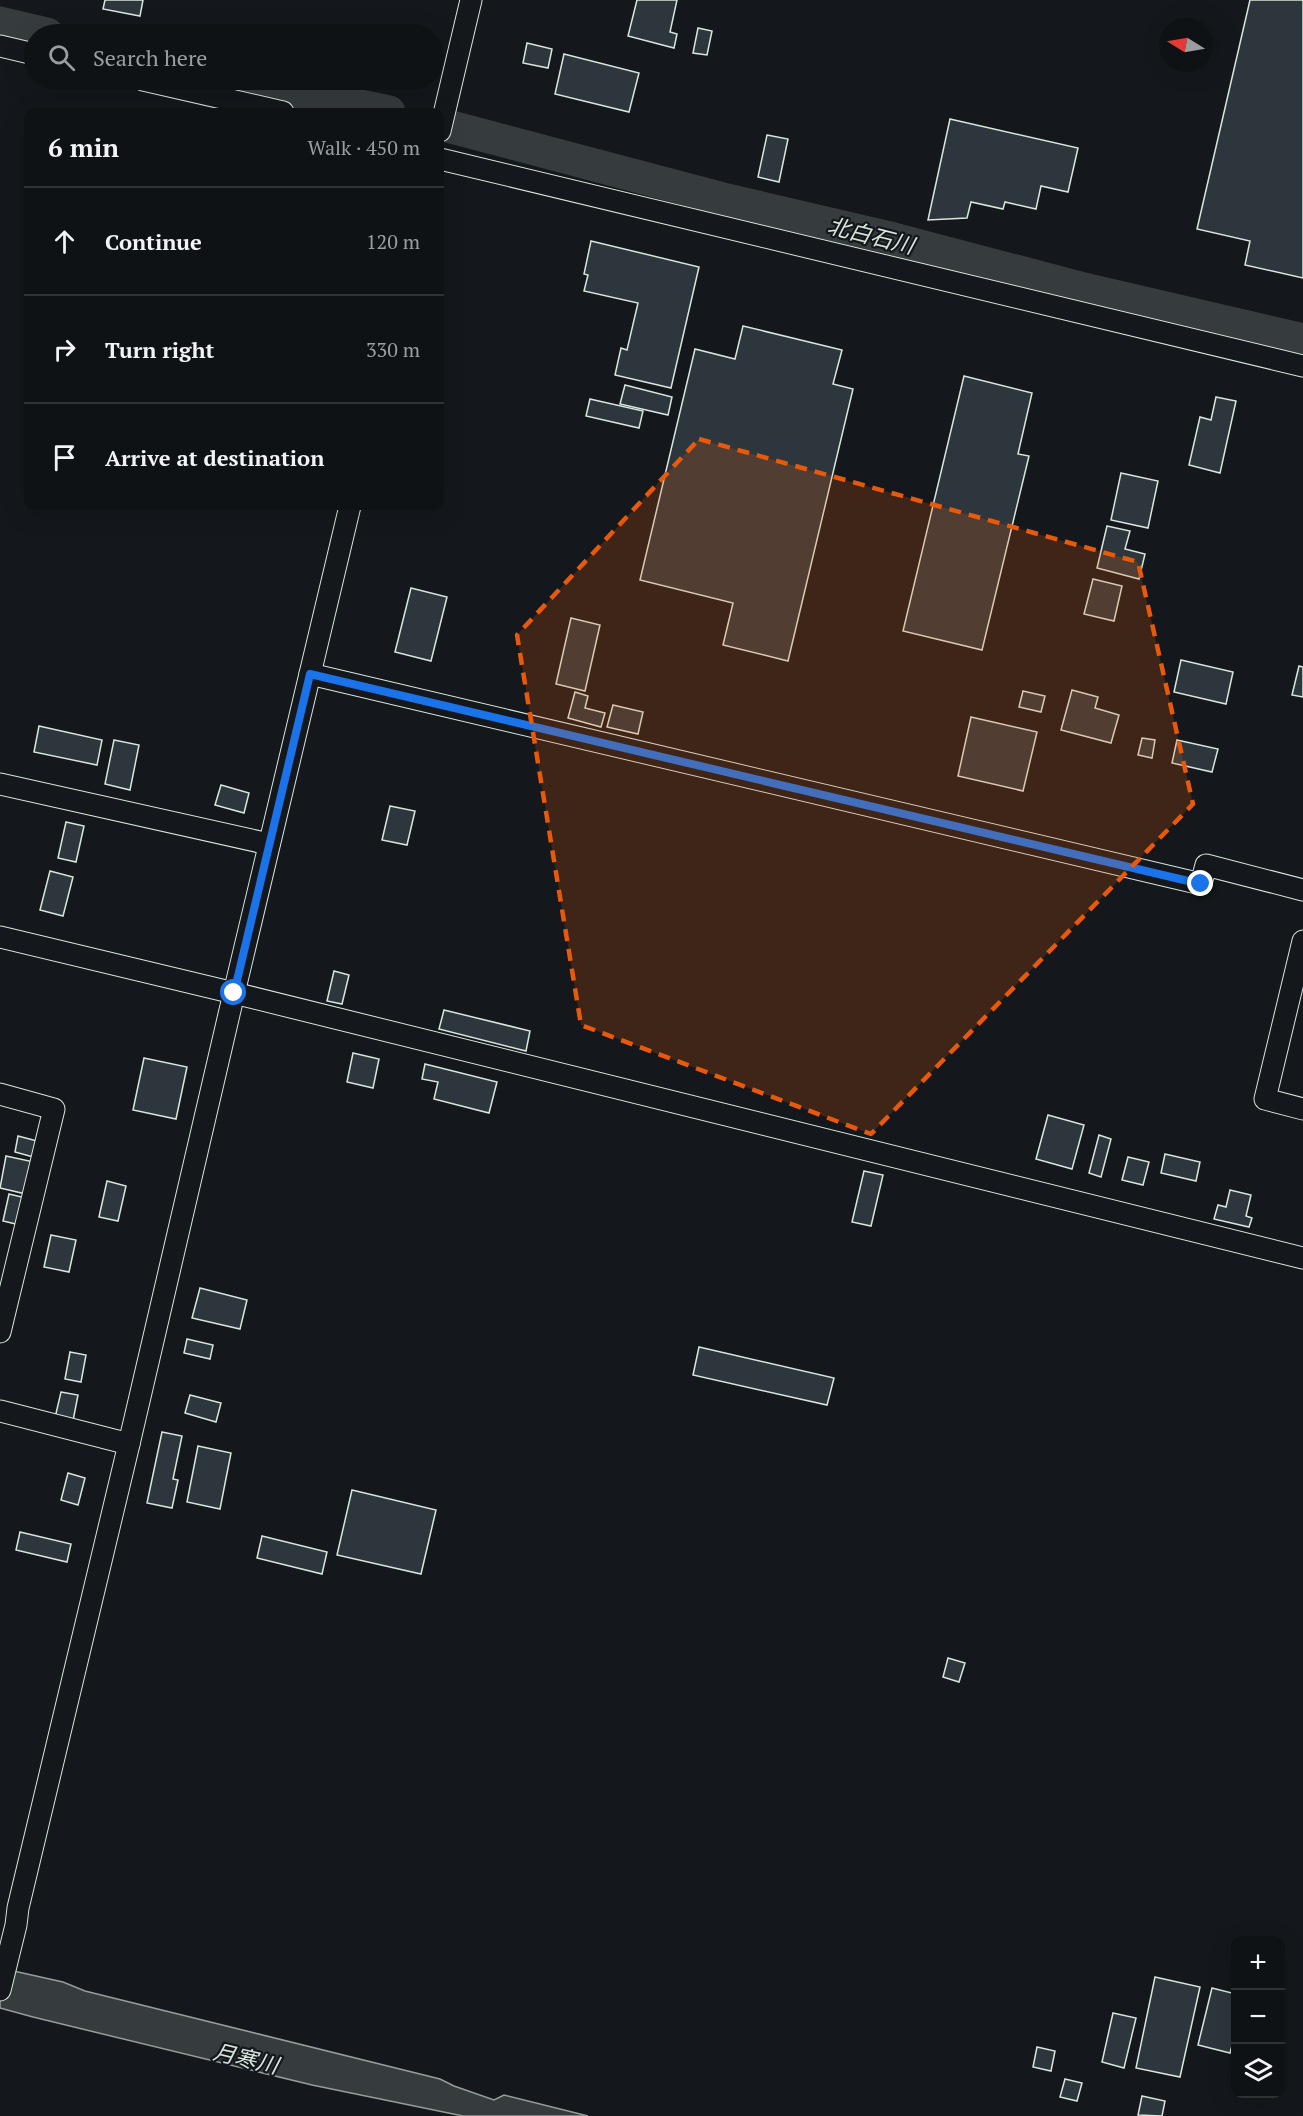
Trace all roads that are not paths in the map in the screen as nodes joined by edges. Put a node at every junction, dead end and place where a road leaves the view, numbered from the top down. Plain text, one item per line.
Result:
1 (471, 0) edge
2 (0, 46) edge
3 (24, 52) edge
4 (187, 90) edge
5 (266, 108) edge
6 (444, 115) edge
7 (444, 160) edge
8 (1303, 366) edge
9 (349, 510) edge
10 (310, 674) junction
11 (0, 784) edge
12 (269, 844) junction
13 (1303, 890) edge
14 (0, 937) edge
15 (1303, 941) edge
16 (234, 993) junction
17 (1295, 1001) edge
18 (0, 1094) edge
19 (1303, 1109) edge
20 (1303, 1258) edge
21 (0, 1332) edge
22 (0, 1411) edge
23 (129, 1444) junction
24 (0, 1990) edge

1 - 6 street
2 - 3 street
4 - 5 street
7 - 8 street
9 - 10 street
10 - 12 street
10 - 13 street
11 - 12 street
12 - 16 street
14 - 16 street
15 - 17 street
16 - 20 street
16 - 23 street
17 - 19 street
18 - 21 street
22 - 23 street
23 - 24 street

